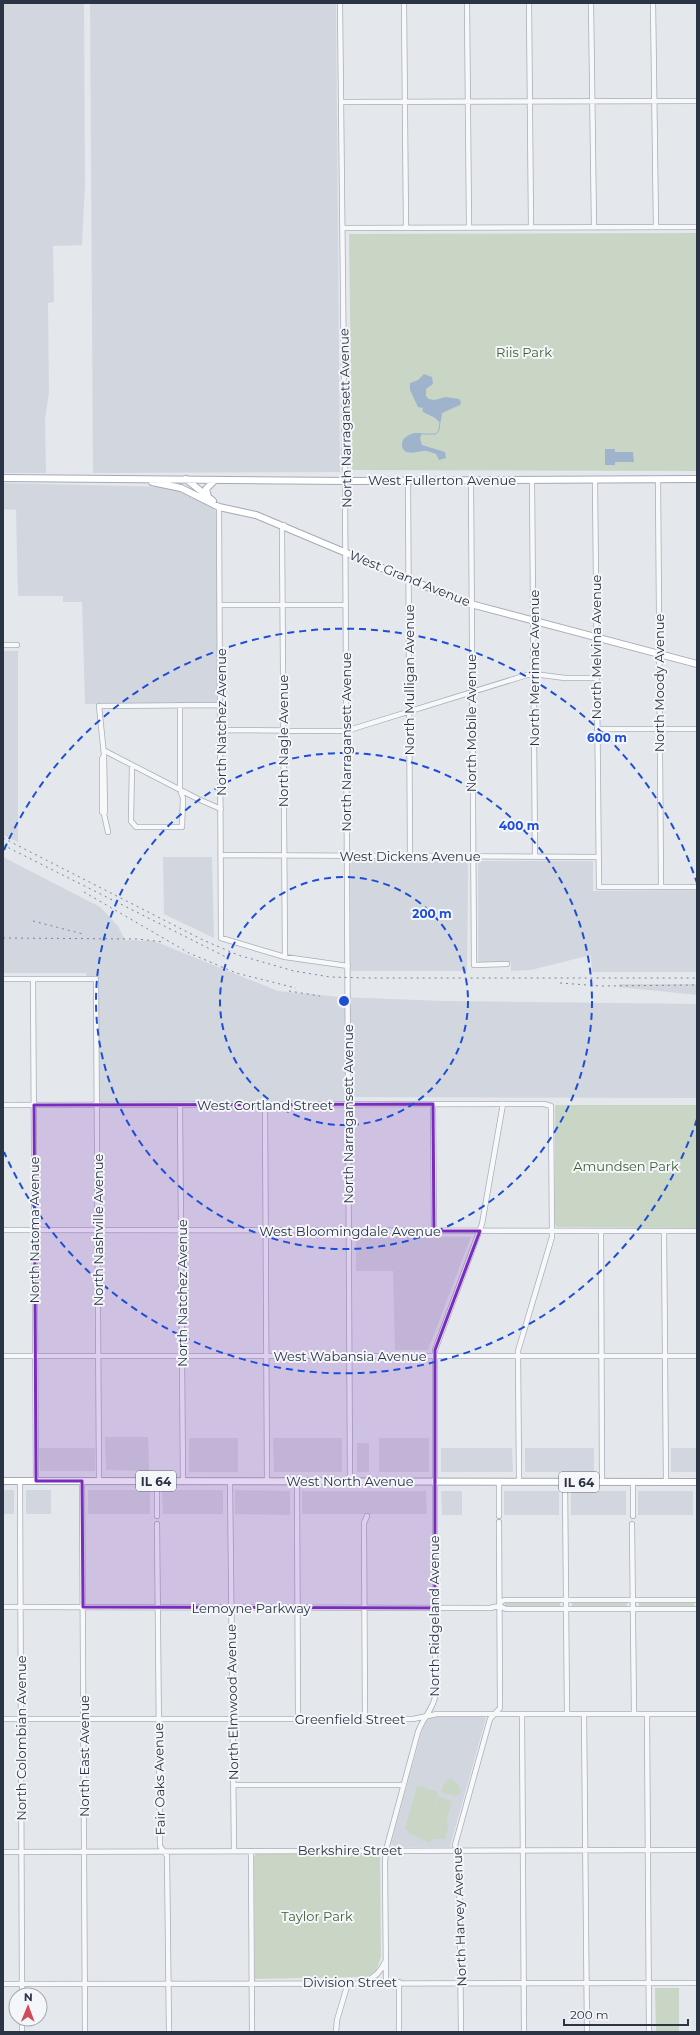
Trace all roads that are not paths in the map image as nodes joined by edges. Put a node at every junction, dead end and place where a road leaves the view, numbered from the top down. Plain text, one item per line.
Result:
1 (340, 3) edge
2 (404, 3) edge
3 (467, 3) edge
4 (529, 3) edge
5 (591, 3) edge
6 (653, 3) edge
7 (530, 101) junction
8 (592, 101) junction
9 (655, 101) junction
10 (697, 101) edge
11 (341, 102) junction
12 (404, 102) junction
13 (468, 102) junction
14 (469, 227) junction
15 (530, 227) junction
16 (594, 227) junction
17 (656, 227) junction
18 (697, 227) edge
19 (343, 228) junction
20 (406, 228) junction
21 (3, 478) edge
22 (141, 479) junction
23 (186, 479) junction
24 (658, 479) junction
25 (697, 479) edge
26 (215, 480) junction
27 (408, 480) junction
28 (471, 480) junction
29 (532, 480) junction
30 (596, 480) junction
31 (345, 481) junction
32 (208, 497) junction
33 (219, 507) junction
34 (284, 525) junction
35 (346, 552) junction
36 (408, 579) junction
37 (470, 604) junction
38 (220, 605) junction
39 (283, 605) junction
40 (346, 605) junction
41 (534, 621) junction
42 (596, 638) junction
43 (3, 645) edge
44 (17, 645) dead end
45 (659, 654) junction
46 (697, 664) edge
47 (534, 674) junction
48 (597, 678) junction
49 (471, 694) junction
50 (183, 705) junction
51 (221, 705) junction
52 (409, 712) junction
53 (597, 729) junction
54 (660, 729) junction
55 (697, 729) edge
56 (221, 730) junction
57 (283, 730) junction
58 (346, 731) junction
59 (104, 753) junction
60 (132, 765) junction
61 (180, 790) junction
62 (221, 809) junction
63 (108, 832) dead end
64 (221, 855) junction
65 (284, 855) junction
66 (347, 856) junction
67 (410, 856) junction
68 (473, 856) junction
69 (535, 856) junction
70 (598, 857) junction
71 (661, 887) junction
72 (697, 887) edge
73 (284, 957) junction
74 (507, 964) dead end
75 (348, 966) junction
76 (3, 979) edge
77 (33, 979) junction
78 (348, 1104) junction
79 (433, 1104) junction
80 (503, 1104) junction
81 (3, 1105) edge
82 (34, 1105) junction
83 (97, 1105) junction
84 (180, 1105) junction
85 (265, 1105) junction
86 (3, 1230) edge
87 (34, 1230) junction
88 (98, 1230) junction
89 (181, 1230) junction
90 (265, 1230) junction
91 (349, 1231) junction
92 (434, 1231) junction
93 (480, 1231) junction
94 (553, 1231) junction
95 (601, 1231) junction
96 (664, 1231) junction
97 (697, 1231) edge
98 (3, 1356) edge
99 (35, 1356) junction
100 (98, 1356) junction
101 (182, 1356) junction
102 (266, 1356) junction
103 (350, 1356) junction
104 (434, 1356) junction
105 (518, 1356) junction
106 (601, 1356) junction
107 (665, 1356) junction
108 (697, 1356) edge
109 (3, 1481) edge
110 (20, 1481) junction
111 (36, 1481) junction
112 (82, 1481) junction
113 (99, 1481) junction
114 (157, 1481) junction
115 (183, 1481) junction
116 (230, 1481) junction
117 (267, 1481) junction
118 (297, 1481) junction
119 (350, 1481) junction
120 (435, 1481) junction
121 (498, 1481) junction
122 (519, 1481) junction
123 (565, 1482) junction
124 (602, 1482) junction
125 (633, 1482) junction
126 (666, 1482) junction
127 (697, 1482) edge
128 (157, 1516) dead end
129 (367, 1516) dead end
130 (499, 1516) dead end
131 (633, 1516) dead end
132 (499, 1522) dead end
133 (158, 1524) dead end
134 (632, 1524) dead end
135 (566, 1600) junction
136 (697, 1600) edge
137 (633, 1601) junction
138 (500, 1606) junction
139 (3, 1607) edge
140 (21, 1607) junction
141 (83, 1607) junction
142 (157, 1607) junction
143 (231, 1608) junction
144 (298, 1608) junction
145 (364, 1608) junction
146 (435, 1608) junction
147 (566, 1609) junction
148 (633, 1609) junction
149 (697, 1609) edge
150 (496, 1714) junction
151 (522, 1714) junction
152 (567, 1714) junction
153 (584, 1714) junction
154 (634, 1714) junction
155 (646, 1714) junction
156 (697, 1714) edge
157 (298, 1718) junction
158 (365, 1718) junction
159 (423, 1718) junction
160 (3, 1719) edge
161 (21, 1719) junction
162 (84, 1719) junction
163 (158, 1719) junction
164 (232, 1719) junction
165 (234, 1785) junction
166 (403, 1785) junction
167 (386, 1850) junction
168 (457, 1850) junction
169 (522, 1850) junction
170 (585, 1850) junction
171 (648, 1850) junction
172 (697, 1850) edge
173 (163, 1851) junction
174 (234, 1851) junction
175 (251, 1851) junction
176 (3, 1852) edge
177 (21, 1852) junction
178 (84, 1852) junction
179 (386, 1958) junction
180 (361, 1982) junction
181 (386, 1982) junction
182 (399, 1982) junction
183 (587, 1982) junction
184 (649, 1982) junction
185 (168, 1983) junction
186 (252, 1983) junction
187 (348, 1983) junction
188 (461, 1983) junction
189 (524, 1983) junction
190 (697, 1983) edge
191 (3, 1984) edge
192 (22, 1984) junction
193 (85, 1984) junction
194 (85, 2032) edge
195 (168, 2032) edge
196 (252, 2032) edge
197 (336, 2032) edge
198 (399, 2032) edge
199 (461, 2032) edge
200 (524, 2032) edge
201 (587, 2032) edge
202 (650, 2032) edge

1 - 11 street, North Narragansett Avenue
2 - 12 street
3 - 13 street
4 - 7 street
5 - 8 street
6 - 9 street
7 - 8 street
7 - 13 street
7 - 15 street
8 - 9 street
8 - 16 street
9 - 10 street
9 - 17 street
11 - 12 street
11 - 19 street, North Narragansett Avenue
12 - 13 street
12 - 20 street
13 - 14 street
14 - 15 street
14 - 20 street
15 - 16 street
16 - 17 street
17 - 18 street
19 - 20 street
19 - 31 street, North Narragansett Avenue
21 - 22 main road, West Grand Avenue
22 - 23 main road, West Grand Avenue
22 - 33 main road, West Grand Avenue
23 - 26 main road, West Fullerton Avenue
23 - 32 main road
24 - 25 main road, West Fullerton Avenue
24 - 30 main road, West Fullerton Avenue
24 - 45 street, North Moody Avenue
26 - 31 main road, West Fullerton Avenue
26 - 32 main road
27 - 28 main road, West Fullerton Avenue
27 - 31 main road, West Fullerton Avenue
27 - 36 street, North Mulligan Avenue
28 - 29 main road, West Fullerton Avenue
28 - 37 street, North Mobile Avenue
29 - 30 main road, West Fullerton Avenue
29 - 41 street, North Merrimac Avenue
30 - 42 street, North Melvina Avenue
31 - 35 street, North Narragansett Avenue
32 - 33 main road
33 - 34 main road, West Grand Avenue
33 - 38 street, North Natchez Avenue
34 - 35 main road, West Grand Avenue
34 - 39 street, North Nagle Avenue
35 - 36 main road, West Grand Avenue
35 - 40 street, North Narragansett Avenue
36 - 37 main road, West Grand Avenue
36 - 52 street, North Mulligan Avenue
37 - 41 main road, West Grand Avenue
37 - 49 street, North Mobile Avenue
38 - 39 street
38 - 51 street, North Natchez Avenue
39 - 40 street
39 - 57 street, North Nagle Avenue
40 - 58 street, North Narragansett Avenue
41 - 42 main road, West Grand Avenue
41 - 47 street, North Merrimac Avenue
42 - 45 main road, West Grand Avenue
42 - 48 street, North Melvina Avenue
43 - 44 street
45 - 46 main road, West Grand Avenue
45 - 54 street, North Moody Avenue
47 - 48 street
47 - 49 street
47 - 69 street, North Merrimac Avenue
48 - 53 street, North Melvina Avenue
49 - 52 street
49 - 68 street, North Mobile Avenue
50 - 51 street
50 - 59 street
50 - 61 street
51 - 56 street, North Natchez Avenue
52 - 58 street
52 - 67 street, North Mulligan Avenue
53 - 54 street
53 - 70 street, North Melvina Avenue
54 - 55 street
54 - 71 street, North Moody Avenue
56 - 57 street
56 - 62 street, North Natchez Avenue
57 - 58 street
57 - 65 street, North Nagle Avenue
58 - 66 street, North Narragansett Avenue
59 - 60 street
59 - 63 street
60 - 61 street
60 - 61 street
61 - 62 street
62 - 64 street, North Natchez Avenue
64 - 65 street, West Dickens Avenue
64 - 73 street, North Natchez Avenue
65 - 66 street, West Dickens Avenue
65 - 73 street, North Nagle Avenue
66 - 67 street, West Dickens Avenue
66 - 75 street, North Narragansett Avenue
67 - 68 street, West Dickens Avenue
68 - 69 street, West Dickens Avenue
68 - 74 street, North Mobile Avenue
69 - 70 street, West Dickens Avenue
70 - 71 street, North Melvina Avenue
71 - 72 street
73 - 75 street
75 - 78 street, North Narragansett Avenue
76 - 77 street
77 - 82 street, North Natoma Avenue
77 - 83 street, North Nashville Avenue
78 - 79 street, West Cortland Street
78 - 85 street, West Cortland Street
78 - 91 street, North Narragansett Avenue
79 - 80 street, West Cortland Street
79 - 92 street
80 - 93 street
80 - 94 street, West Cortland Street
81 - 82 street, West Cortland Street
82 - 83 street, West Cortland Street
82 - 87 street, North Natoma Avenue
83 - 84 street, West Cortland Street
83 - 88 street, North Nashville Avenue
84 - 85 street, West Cortland Street
84 - 89 street, North Natchez Avenue
85 - 90 street
86 - 87 street, West Bloomingdale Avenue
87 - 88 street, West Bloomingdale Avenue
87 - 99 street, North Natoma Avenue
88 - 89 street, West Bloomingdale Avenue
88 - 100 street, North Nashville Avenue
89 - 90 street, West Bloomingdale Avenue
89 - 101 street, North Natchez Avenue
90 - 91 street, West Bloomingdale Avenue
90 - 102 street
91 - 92 street, West Bloomingdale Avenue
91 - 103 street, North Narragansett Avenue
92 - 93 street, West Bloomingdale Avenue
93 - 94 street, West Bloomingdale Avenue
93 - 104 street
94 - 95 street, West Bloomingdale Avenue
94 - 105 street
95 - 96 street, West Bloomingdale Avenue
95 - 106 street
96 - 97 street, West Bloomingdale Avenue
96 - 107 street
98 - 99 street, West Wabansia Avenue
99 - 100 street, West Wabansia Avenue
99 - 111 street, North Natoma Avenue
100 - 101 street, West Wabansia Avenue
100 - 113 street, North Nashville Avenue
101 - 102 street, West Wabansia Avenue
101 - 115 street, North Natchez Avenue
102 - 103 street, West Wabansia Avenue
102 - 117 street
103 - 104 street, West Wabansia Avenue
103 - 119 street, North Narragansett Avenue
104 - 105 street, West Wabansia Avenue
104 - 120 street
105 - 106 street, West Wabansia Avenue
105 - 122 street
106 - 107 street, West Wabansia Avenue
106 - 124 street
107 - 108 street, West Wabansia Avenue
107 - 126 street
109 - 110 main road, West North Avenue / IL 64
110 - 111 main road, West North Avenue / IL 64
110 - 140 street, North Colombian Avenue
111 - 112 main road, West North Avenue / IL 64
112 - 113 main road, West North Avenue / IL 64
112 - 141 street, North East Avenue
113 - 114 main road, West North Avenue / IL 64
114 - 115 main road, West North Avenue / IL 64
114 - 128 street
115 - 116 main road, West North Avenue / IL 64
116 - 117 main road, West North Avenue / IL 64
116 - 143 street, North Elmwood Avenue
117 - 118 main road, West North Avenue / IL 64
118 - 119 main road, West North Avenue / IL 64
118 - 144 street
119 - 120 main road, West North Avenue / IL 64
120 - 121 main road, West North Avenue / IL 64
120 - 146 street, North Ridgeland Avenue
121 - 122 main road, West North Avenue / IL 64
121 - 130 street
122 - 123 main road, West North Avenue / IL 64
123 - 124 main road, West North Avenue / IL 64
123 - 135 street
124 - 125 main road, West North Avenue / IL 64
125 - 126 main road, West North Avenue / IL 64
125 - 131 street
126 - 127 main road, West North Avenue / IL 64
129 - 145 street
132 - 138 street, North Harvey Avenue
133 - 142 street, Fair Oaks Avenue
134 - 137 street
135 - 137 street, Lemoyne Parkway
135 - 138 street, Lemoyne Parkway
135 - 147 street
136 - 137 street, Lemoyne Parkway
137 - 148 street
138 - 146 street, Lemoyne Parkway
138 - 147 street, Lemoyne Parkway
138 - 150 street, North Harvey Avenue
139 - 140 street, Lemoyne Parkway
140 - 141 street, Lemoyne Parkway
140 - 161 street, North Colombian Avenue
141 - 142 street, Lemoyne Parkway
141 - 162 street, North East Avenue
142 - 143 street, Lemoyne Parkway
142 - 163 street, Fair Oaks Avenue
143 - 144 street, Lemoyne Parkway
143 - 164 street, North Elmwood Avenue
144 - 145 street, Lemoyne Parkway
144 - 157 street
145 - 146 street, Lemoyne Parkway
145 - 158 street
146 - 159 street, North Ridgeland Avenue
147 - 148 street, Lemoyne Parkway
147 - 152 street
148 - 149 street, Lemoyne Parkway
148 - 154 street
150 - 151 street, Greenfield Street
150 - 159 street, Greenfield Street
150 - 168 street, North Harvey Avenue
151 - 152 street, Greenfield Street
151 - 169 street
152 - 153 street, Greenfield Street
153 - 154 street, Greenfield Street
153 - 170 street
154 - 155 street, Greenfield Street
155 - 156 street, Greenfield Street
155 - 171 street
157 - 158 street, Greenfield Street
157 - 164 street, Greenfield Street
158 - 159 street, Greenfield Street
159 - 166 street, North Ridgeland Avenue
160 - 161 street, Greenfield Street
161 - 162 street, Greenfield Street
161 - 177 street, North Colombian Avenue
162 - 163 street, Greenfield Street
162 - 178 street, North East Avenue
163 - 164 street, Greenfield Street
163 - 173 street, Fair Oaks Avenue
164 - 165 street, North Elmwood Avenue
165 - 166 street
165 - 174 street, North Elmwood Avenue
166 - 167 street, North Ridgeland Avenue
167 - 168 street, Berkshire Street
167 - 175 street, Berkshire Street
167 - 179 street, North Ridgeland Avenue
168 - 169 street, Berkshire Street
168 - 188 street, North Harvey Avenue
169 - 170 street, Berkshire Street
169 - 189 street
170 - 171 street, Berkshire Street
170 - 183 street
171 - 172 street, Berkshire Street
171 - 184 street
173 - 174 street, Berkshire Street
173 - 178 street, Berkshire Street
173 - 185 street, Fair Oaks Avenue
174 - 175 street, Berkshire Street
175 - 186 street
176 - 177 street, Berkshire Street
177 - 178 street, Berkshire Street
177 - 192 street, North Colombian Avenue
178 - 193 street, North East Avenue
179 - 180 street
179 - 181 street, North Ridgeland Avenue
180 - 181 street, Division Street
180 - 187 street, Division Street
181 - 182 street, Division Street
182 - 188 street, Division Street
182 - 198 street
183 - 184 street, Division Street
183 - 189 street, Division Street
183 - 201 street
184 - 190 street, Division Street
184 - 202 street
185 - 186 street, Division Street
185 - 193 street, Division Street
185 - 195 street, Fair Oaks Avenue
186 - 187 street, Division Street
186 - 196 street
187 - 197 street
188 - 189 street, Division Street
188 - 199 street, North Harvey Avenue
189 - 200 street
191 - 192 street, Division Street
192 - 193 street, Division Street
193 - 194 street, North East Avenue

